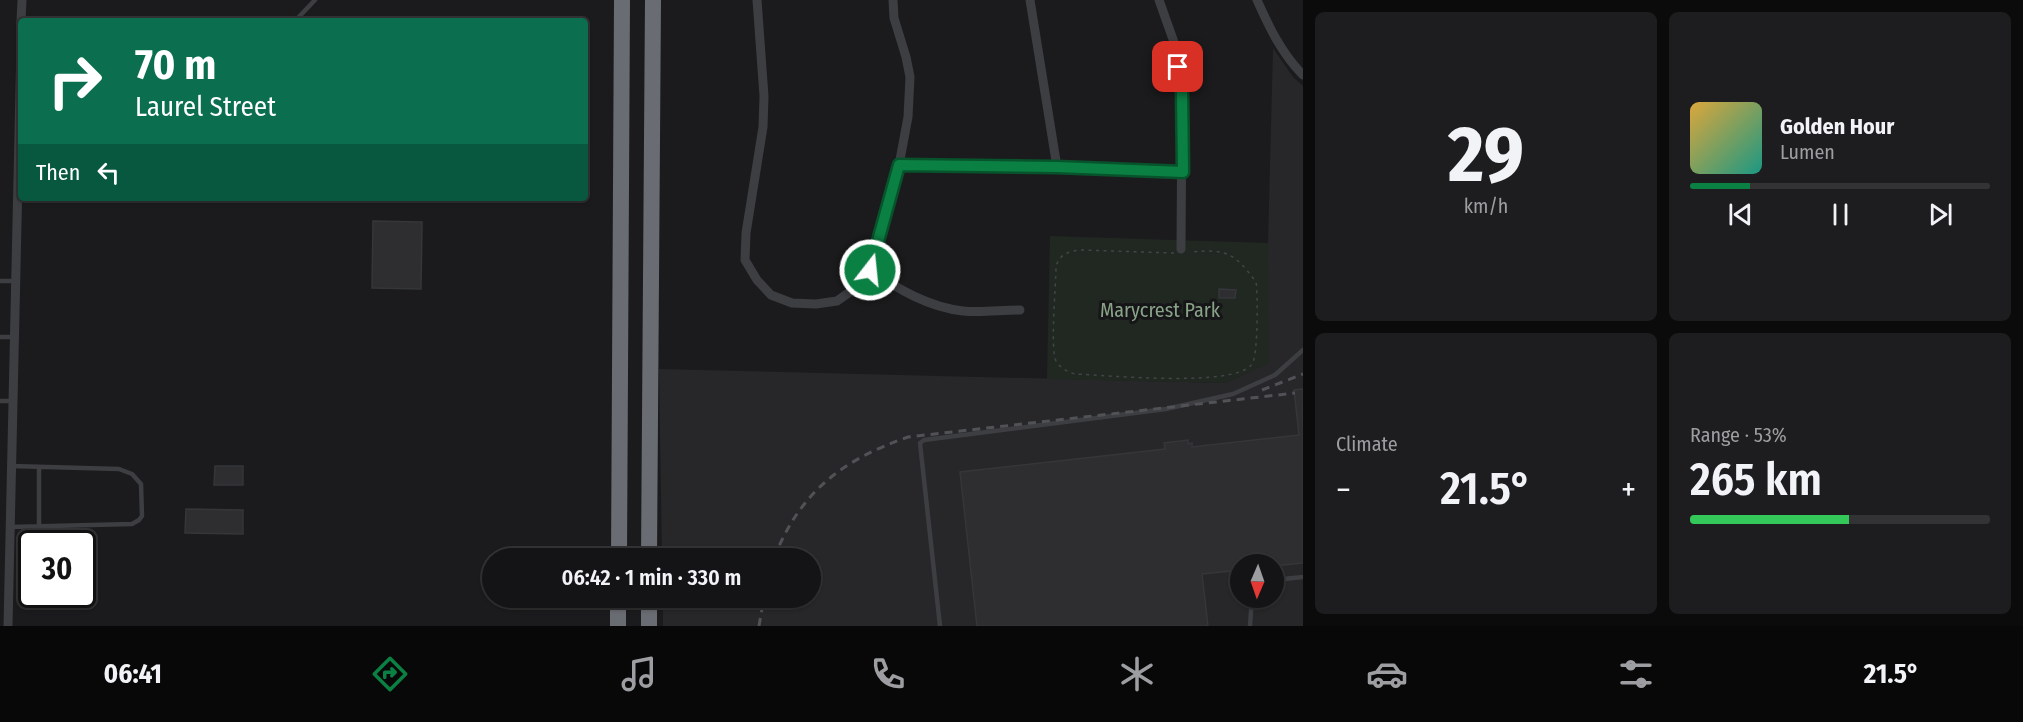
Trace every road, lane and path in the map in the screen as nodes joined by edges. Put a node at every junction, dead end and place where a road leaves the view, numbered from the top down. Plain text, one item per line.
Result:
1 (22, 0) edge
2 (315, 0) edge
3 (622, 0) edge
4 (653, 0) edge
5 (757, 0) edge
6 (893, 0) edge
7 (1030, 0) edge
8 (1159, 0) edge
9 (1257, 0) edge
10 (21, 18) edge
11 (298, 18) edge
12 (1303, 75) edge
13 (899, 165) junction
14 (1057, 167) junction
15 (1183, 172) junction
16 (18, 201) edge
17 (1181, 251) junction
18 (870, 270) junction
19 (0, 280) edge
20 (16, 281) junction
21 (1020, 310) dead end
22 (0, 336) edge
23 (14, 337) junction
24 (1303, 350) edge
25 (0, 401) edge
26 (13, 401) junction
27 (11, 466) junction
28 (39, 467) junction
29 (39, 526) junction
30 (10, 527) junction
31 (619, 548) edge
32 (649, 548) edge
33 (1303, 577) edge
34 (1284, 579) edge
35 (618, 608) edge
36 (649, 608) edge
37 (1251, 608) edge
38 (8, 626) edge
39 (618, 626) edge
40 (649, 626) edge
41 (940, 626) edge
42 (1250, 626) edge

1 - 10 street
2 - 11 lane
3 - 31 highway
4 - 32 highway
5 - 18 street
6 - 13 street
7 - 14 street
8 - 15 street
9 - 12 street
13 - 14 street
13 - 18 street
14 - 15 street
15 - 17 street
16 - 20 street
17 - 17 path
18 - 21 street
19 - 20 lane
20 - 23 street
22 - 23 lane
23 - 26 street
24 - 41 lane
25 - 26 lane
26 - 27 street
27 - 28 lane
27 - 30 street
28 - 29 lane
28 - 29 lane
29 - 30 lane
30 - 38 street
33 - 34 lane
35 - 39 highway
36 - 40 highway
37 - 42 lane

